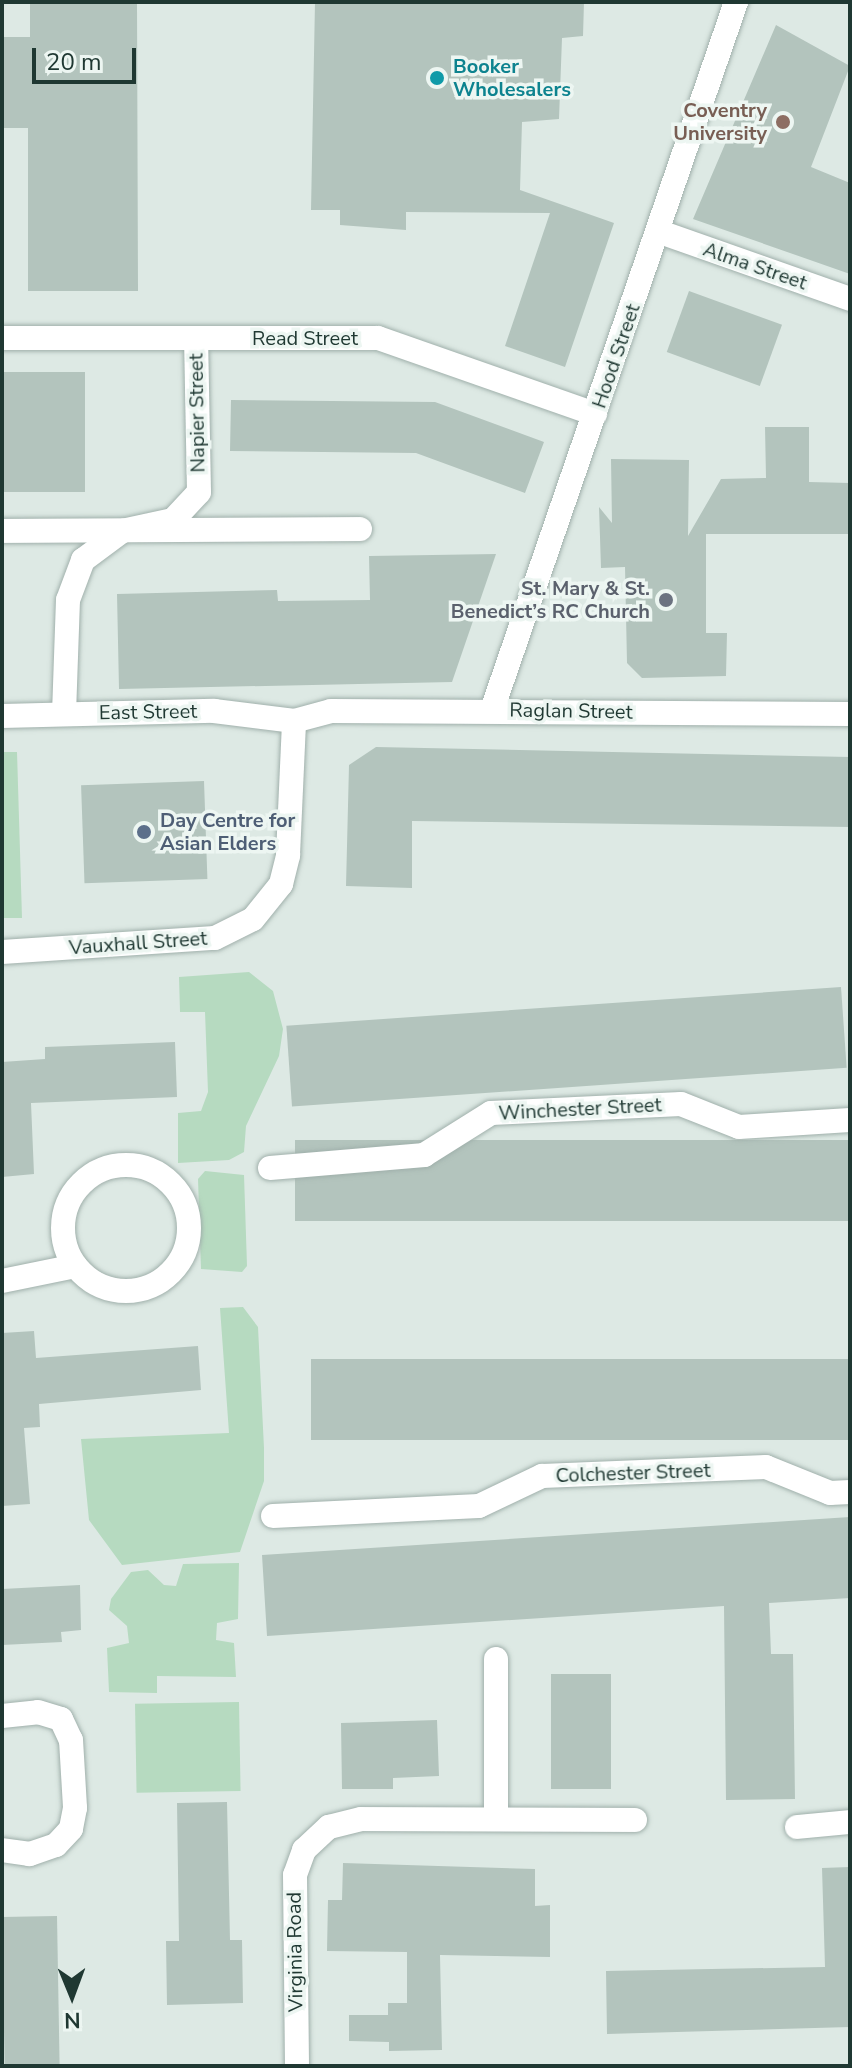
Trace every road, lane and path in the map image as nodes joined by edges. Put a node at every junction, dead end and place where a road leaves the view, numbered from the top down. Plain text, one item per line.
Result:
1 (736, 2) edge
2 (660, 232) junction
3 (850, 299) edge
4 (2, 338) edge
5 (196, 339) junction
6 (595, 414) junction
7 (360, 529) dead end
8 (2, 531) edge
9 (122, 531) junction
10 (492, 710) junction
11 (64, 714) junction
12 (850, 714) edge
13 (2, 716) edge
14 (294, 721) junction
15 (2, 952) edge
16 (850, 1120) edge
17 (270, 1168) dead end
18 (70, 1269) junction
19 (2, 1281) edge
20 (850, 1492) edge
21 (273, 1516) dead end
22 (496, 1659) dead end
23 (2, 1716) edge
24 (496, 1819) junction
25 (635, 1820) dead end
26 (850, 1822) edge
27 (797, 1827) dead end
28 (2, 1850) edge
29 (297, 2066) edge

1 - 2 street, Hood Street
2 - 3 street, Alma Street
2 - 6 street, Hood Street
4 - 5 street, Read Street
5 - 6 street, Read Street
5 - 9 street, Napier Street
6 - 10 street, Hood Street
7 - 9 street, Napier Street
8 - 9 street, Napier Street
9 - 11 street, Napier Street
10 - 12 street, Raglan Street
10 - 14 street, Raglan Street
11 - 13 street, East Street
11 - 14 street, East Street
14 - 15 street, Vauxhall Street
16 - 17 street, Winchester Street
18 - 18 street
18 - 19 street
20 - 21 street, Colchester Street
22 - 24 street
23 - 28 street
24 - 25 street, Virginia Road
24 - 29 street, Virginia Road
26 - 27 street

